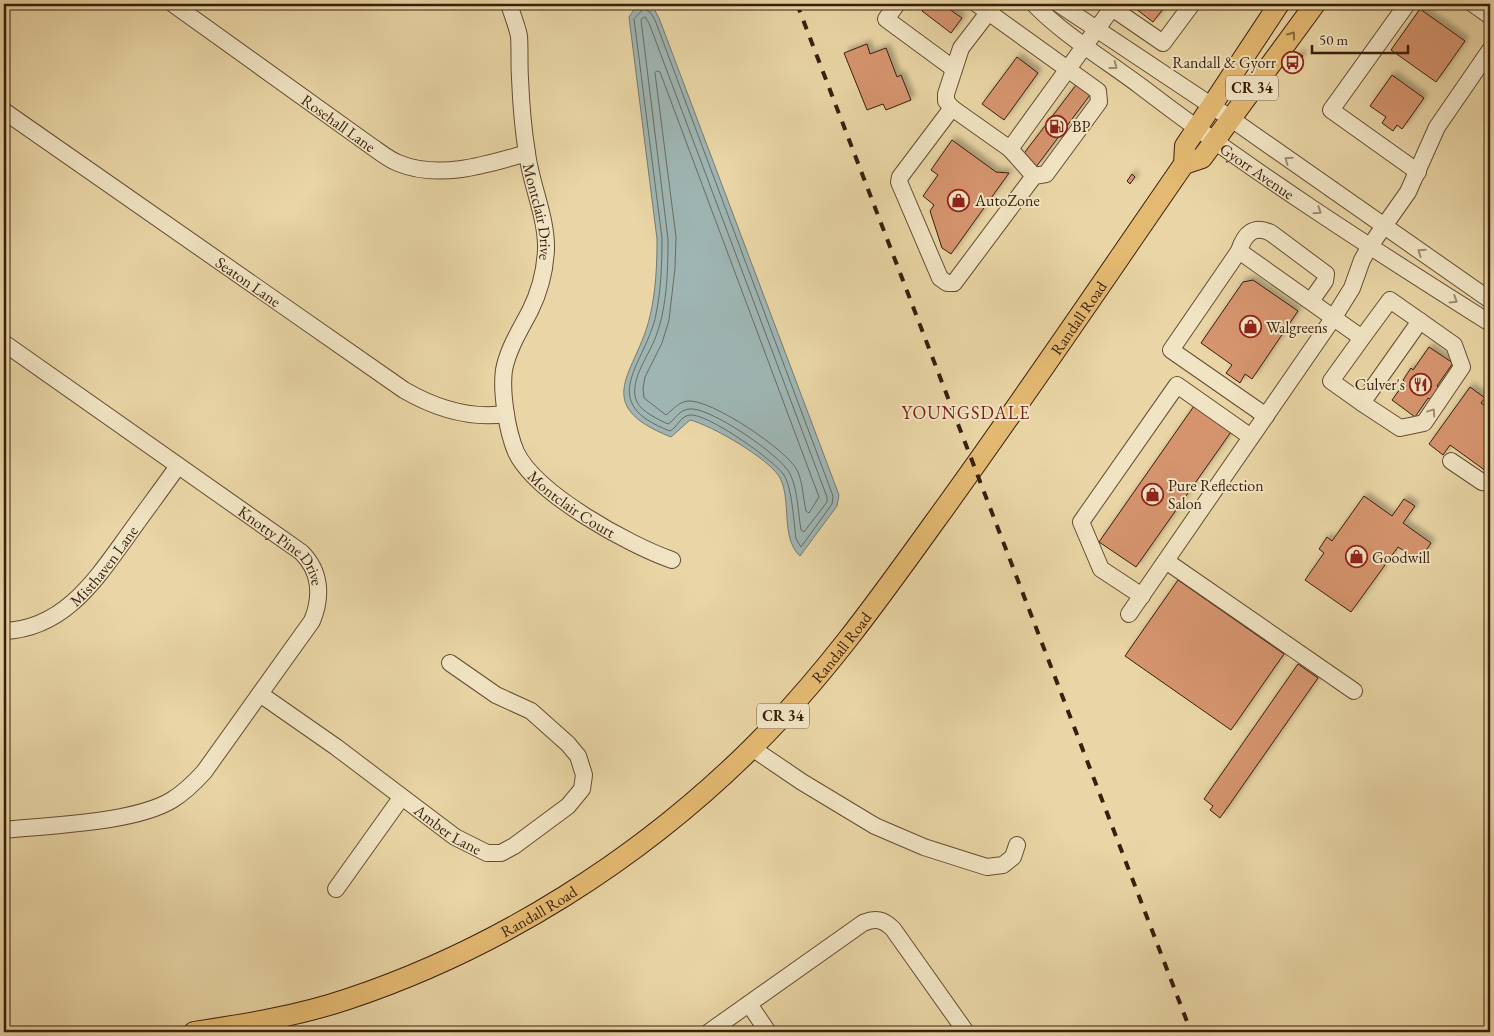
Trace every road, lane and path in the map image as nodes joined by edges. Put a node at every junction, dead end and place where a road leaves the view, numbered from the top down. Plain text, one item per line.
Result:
1 (173, 4) edge
2 (509, 4) edge
3 (897, 4) edge
4 (1034, 4) edge
5 (1059, 4) edge
6 (1192, 4) edge
7 (1279, 4) edge
8 (1315, 4) edge
9 (1407, 4) edge
10 (1473, 4) edge
11 (986, 6) edge
12 (1117, 8) edge
13 (1490, 16) edge
14 (1097, 29) junction
15 (1085, 45) junction
16 (1490, 50) edge
17 (954, 69) junction
18 (1068, 70) junction
19 (1211, 106) junction
20 (952, 108) junction
21 (4, 111) edge
22 (1230, 118) junction
23 (1196, 128) junction
24 (1214, 141) junction
25 (1010, 150) junction
26 (527, 153) junction
27 (1184, 164) junction
28 (1418, 172) junction
29 (1034, 176) junction
30 (1384, 226) junction
31 (1370, 246) junction
32 (1239, 251) junction
33 (1311, 300) junction
34 (1490, 300) edge
35 (1334, 317) junction
36 (1420, 321) junction
37 (1490, 323) edge
38 (1362, 338) junction
39 (4, 343) edge
40 (1362, 403) junction
41 (506, 414) junction
42 (1266, 416) junction
43 (1251, 437) junction
44 (1451, 461) dead end
45 (178, 466) junction
46 (1490, 483) edge
47 (672, 560) dead end
48 (1166, 561) junction
49 (1142, 596) junction
50 (1129, 614) dead end
51 (4, 632) edge
52 (450, 663) dead end
53 (1354, 691) dead end
54 (260, 694) junction
55 (752, 748) junction
56 (401, 798) junction
57 (4, 830) edge
58 (1017, 845) dead end
59 (336, 889) dead end
60 (749, 1004) junction
61 (194, 1032) edge
62 (711, 1032) edge
63 (768, 1032) edge
64 (966, 1032) edge

1 - 26 street, Rosehall Lane
2 - 26 street, Montclair Drive
3 - 17 street
4 - 15 street, Gyorr Avenue
5 - 14 street, Gyorr Avenue
6 - 12 street
7 - 19 main road, Randall Road / CR 34
22 -> 8 main road, Randall Road / CR 34
9 - 28 street
10 - 13 street
11 - 17 street
11 - 18 street
12 - 14 street
14 - 15 street
14 - 19 street, Gyorr Avenue
15 - 18 street
15 -> 23 street, Gyorr Avenue
16 - 28 street
17 - 20 street
18 - 25 street
18 - 29 street
19 - 22 street, Gyorr Avenue
19 - 23 main road, Randall Road / CR 34
20 - 25 street
20 - 29 street
21 - 41 street, Seaton Lane
22 - 24 main road, Randall Road / CR 34
30 -> 22 street, Gyorr Avenue
23 - 24 street, Gyorr Avenue
23 - 27 main road, Randall Road / CR 34
24 - 27 main road, Randall Road / CR 34
24 -> 31 street, Gyorr Avenue
25 - 29 street
26 - 41 street, Montclair Drive
27 - 55 main road, Randall Road / CR 34
28 - 30 street
30 - 31 street
34 -> 30 street, Gyorr Avenue
31 - 35 street
31 -> 37 street, Gyorr Avenue
32 - 33 street
32 - 33 street
32 - 42 street
33 - 35 street
35 - 38 street
35 - 42 street
36 - 38 street
36 - 40 street
40 -> 36 street
38 - 40 street
39 - 45 street, Knotty Pine Drive
41 - 47 street, Montclair Court
42 - 43 street
43 - 48 street
43 - 49 street
44 - 46 street
45 - 51 street, Misthaven Lane
45 - 54 street, Knotty Pine Drive
48 - 49 street
48 - 53 street
49 - 50 street
52 - 56 street, Amber Lane
54 - 56 street, Amber Lane
54 - 57 street, Knotty Pine Drive
55 - 58 street
55 - 61 main road, Randall Road / CR 34
56 - 59 street
60 - 62 street
60 - 63 street
60 - 64 street

